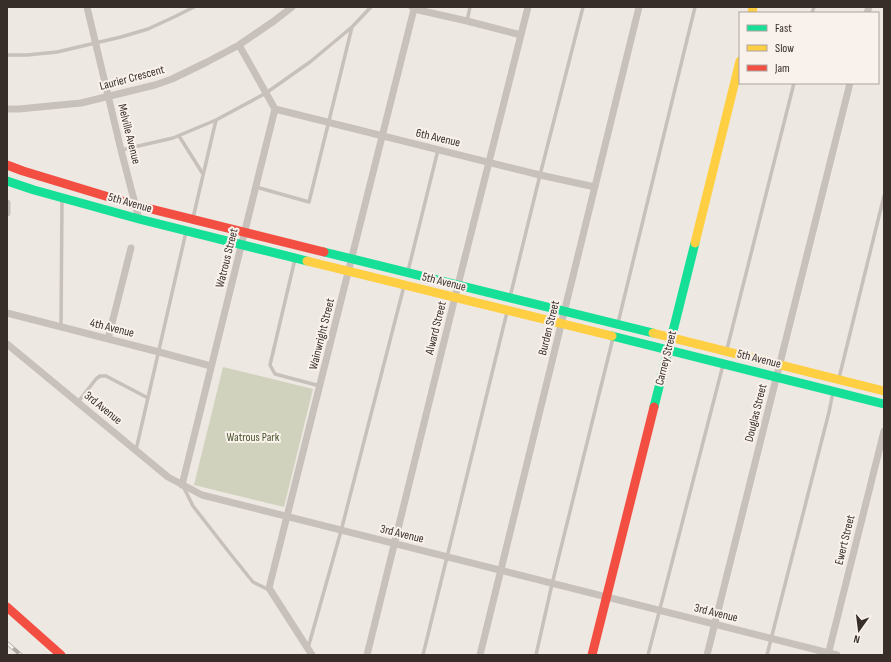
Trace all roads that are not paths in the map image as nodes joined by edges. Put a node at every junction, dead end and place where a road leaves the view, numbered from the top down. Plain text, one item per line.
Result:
1 (87, 7) edge
2 (194, 7) edge
3 (292, 7) edge
4 (371, 7) edge
5 (470, 7) edge
6 (528, 7) edge
7 (583, 7) edge
8 (639, 7) edge
9 (695, 7) edge
10 (413, 8) edge
11 (467, 21) junction
12 (352, 27) junction
13 (521, 35) junction
14 (95, 43) junction
15 (239, 45) junction
16 (7, 55) edge
17 (739, 64) edge
18 (794, 84) edge
19 (850, 84) edge
20 (266, 93) junction
21 (108, 96) junction
22 (7, 109) edge
23 (275, 110) junction
24 (216, 120) junction
25 (329, 123) junction
26 (179, 136) junction
27 (383, 136) junction
28 (121, 150) junction
29 (438, 150) junction
30 (489, 162) junction
31 (7, 165) edge
32 (203, 174) junction
33 (540, 175) junction
34 (7, 181) edge
35 (256, 187) junction
36 (595, 187) junction
37 (884, 196) edge
38 (62, 198) junction
39 (7, 204) edge
40 (135, 205) junction
41 (7, 213) edge
42 (139, 219) junction
43 (192, 220) junction
44 (186, 231) junction
45 (245, 233) junction
46 (242, 245) junction
47 (131, 248) dead end
48 (295, 258) junction
49 (352, 260) junction
50 (349, 271) junction
51 (407, 273) junction
52 (404, 285) junction
53 (458, 285) junction
54 (455, 298) junction
55 (510, 298) junction
56 (507, 310) junction
57 (564, 311) junction
58 (7, 313) edge
59 (561, 324) junction
60 (618, 324) junction
61 (61, 327) junction
62 (613, 337) junction
63 (671, 337) junction
64 (108, 339) junction
65 (7, 344) edge
66 (668, 350) junction
67 (726, 351) junction
68 (159, 352) junction
69 (723, 364) junction
70 (780, 364) junction
71 (212, 366) junction
72 (777, 377) junction
73 (838, 380) junction
74 (320, 386) junction
75 (833, 391) junction
76 (884, 391) edge
77 (148, 398) junction
78 (78, 402) junction
79 (884, 404) edge
80 (884, 431) edge
81 (136, 450) junction
82 (182, 485) junction
83 (287, 517) junction
84 (341, 530) junction
85 (395, 544) junction
86 (447, 557) junction
87 (501, 570) junction
88 (552, 584) junction
89 (272, 592) junction
90 (607, 597) junction
91 (7, 607) edge
92 (659, 610) junction
93 (715, 624) junction
94 (771, 638) junction
95 (310, 652) edge
96 (828, 654) edge
97 (61, 655) edge
98 (367, 655) edge
99 (423, 655) edge
100 (480, 655) edge
101 (536, 655) edge
102 (592, 655) edge
103 (648, 655) edge
104 (708, 655) edge
105 (767, 655) edge
106 (837, 655) edge

1 - 14 street, Melville Avenue
2 - 14 lane
3 - 15 street, Laurier Crescent
4 - 12 lane
5 - 11 lane
6 - 13 street, Alward Street
7 - 33 lane
8 - 36 street, Burden Street
9 - 60 lane
10 - 11 street
10 - 27 street, Wainwright Street
11 - 13 street
12 - 20 lane
12 - 25 lane
13 - 30 street, Alward Street
14 - 16 lane
14 - 21 street, Melville Avenue
15 - 20 street
15 - 21 street, Laurier Crescent
17 - 63 main road, Carney Street
18 - 67 lane
19 - 70 street, Douglas Street
20 - 23 street
20 - 24 lane
21 - 22 street, Laurier Crescent
21 - 28 street, Melville Avenue
23 - 25 street, 6th Avenue
23 - 35 street, Watrous Street
24 - 26 lane
24 - 32 lane
25 - 27 street, 6th Avenue
25 - 35 lane
26 - 28 lane
26 - 32 lane
27 - 29 street, 6th Avenue
27 - 49 street, Wainwright Street
28 - 40 street, Melville Avenue
29 - 30 street, 6th Avenue
29 - 51 lane
30 - 33 street, 6th Avenue
30 - 53 street, Alward Street
31 - 40 main road, 5th Avenue
32 - 43 lane
33 - 36 street, 6th Avenue
33 - 55 lane
34 - 38 main road, 5th Avenue
35 - 45 street, Watrous Street
36 - 57 street, Burden Street
37 - 73 lane
38 - 42 main road, 5th Avenue
38 - 61 lane
39 - 41 street
40 - 42 street, Melville Avenue
40 - 43 main road, 5th Avenue
42 - 44 main road, 5th Avenue
43 - 45 main road, 5th Avenue
44 - 46 main road, 5th Avenue
44 - 68 lane
45 - 46 street, Watrous Street
45 - 49 main road, 5th Avenue
46 - 48 main road, 5th Avenue
46 - 71 street, Watrous Street
47 - 64 street
48 - 50 main road, 5th Avenue
48 - 74 lane
49 - 50 street, Wainwright Street
49 - 51 main road, 5th Avenue
50 - 52 main road, 5th Avenue
50 - 74 street, Wainwright Street
51 - 53 main road, 5th Avenue
52 - 54 main road, 5th Avenue
52 - 84 lane
53 - 54 street, Alward Street
53 - 55 main road, 5th Avenue
54 - 56 main road, 5th Avenue
54 - 85 street, Alward Street
55 - 57 main road, 5th Avenue
56 - 59 main road, 5th Avenue
56 - 86 lane
57 - 59 street, Burden Street
57 - 60 main road, 5th Avenue
58 - 61 street, 4th Avenue
59 - 62 main road, 5th Avenue
59 - 87 street, Burden Street
60 - 63 main road, 5th Avenue
61 - 64 street, 4th Avenue
62 - 66 main road, 5th Avenue
62 - 88 lane
63 - 66 main road, Carney Street
63 - 67 main road, 5th Avenue
64 - 68 street, 4th Avenue
65 - 78 street, 3rd Avenue
66 - 69 main road, 5th Avenue
66 - 90 main road, Carney Street
67 - 70 main road, 5th Avenue
68 - 71 street, 4th Avenue
68 - 77 lane
69 - 72 main road, 5th Avenue
69 - 92 lane
70 - 72 street, Douglas Street
70 - 73 main road, 5th Avenue
71 - 82 street, Watrous Street
72 - 75 main road, 5th Avenue
72 - 93 street, Douglas Street
73 - 76 main road, 5th Avenue
74 - 83 street, Wainwright Street
75 - 79 main road, 5th Avenue
75 - 94 lane
77 - 78 lane
77 - 81 lane
78 - 81 street, 3rd Avenue
80 - 96 street, Ewert Street
81 - 82 street, 3rd Avenue
82 - 83 street, 3rd Avenue
82 - 89 lane
83 - 84 street, 3rd Avenue
83 - 89 street, Wainwright Street
84 - 85 street, 3rd Avenue
84 - 95 lane
85 - 86 street, 3rd Avenue
85 - 98 street, Alward Street
86 - 87 street, 3rd Avenue
86 - 99 lane
87 - 88 street, 3rd Avenue
87 - 100 street, Burden Street
88 - 90 street, 3rd Avenue
88 - 101 lane
89 - 95 street
90 - 92 street, 3rd Avenue
90 - 102 main road, Carney Street
91 - 97 main road
92 - 93 street, 3rd Avenue
92 - 103 lane
93 - 94 street, 3rd Avenue
93 - 104 street, Douglas Street
94 - 96 street, 3rd Avenue
94 - 105 lane
96 - 106 street, 3rd Avenue

